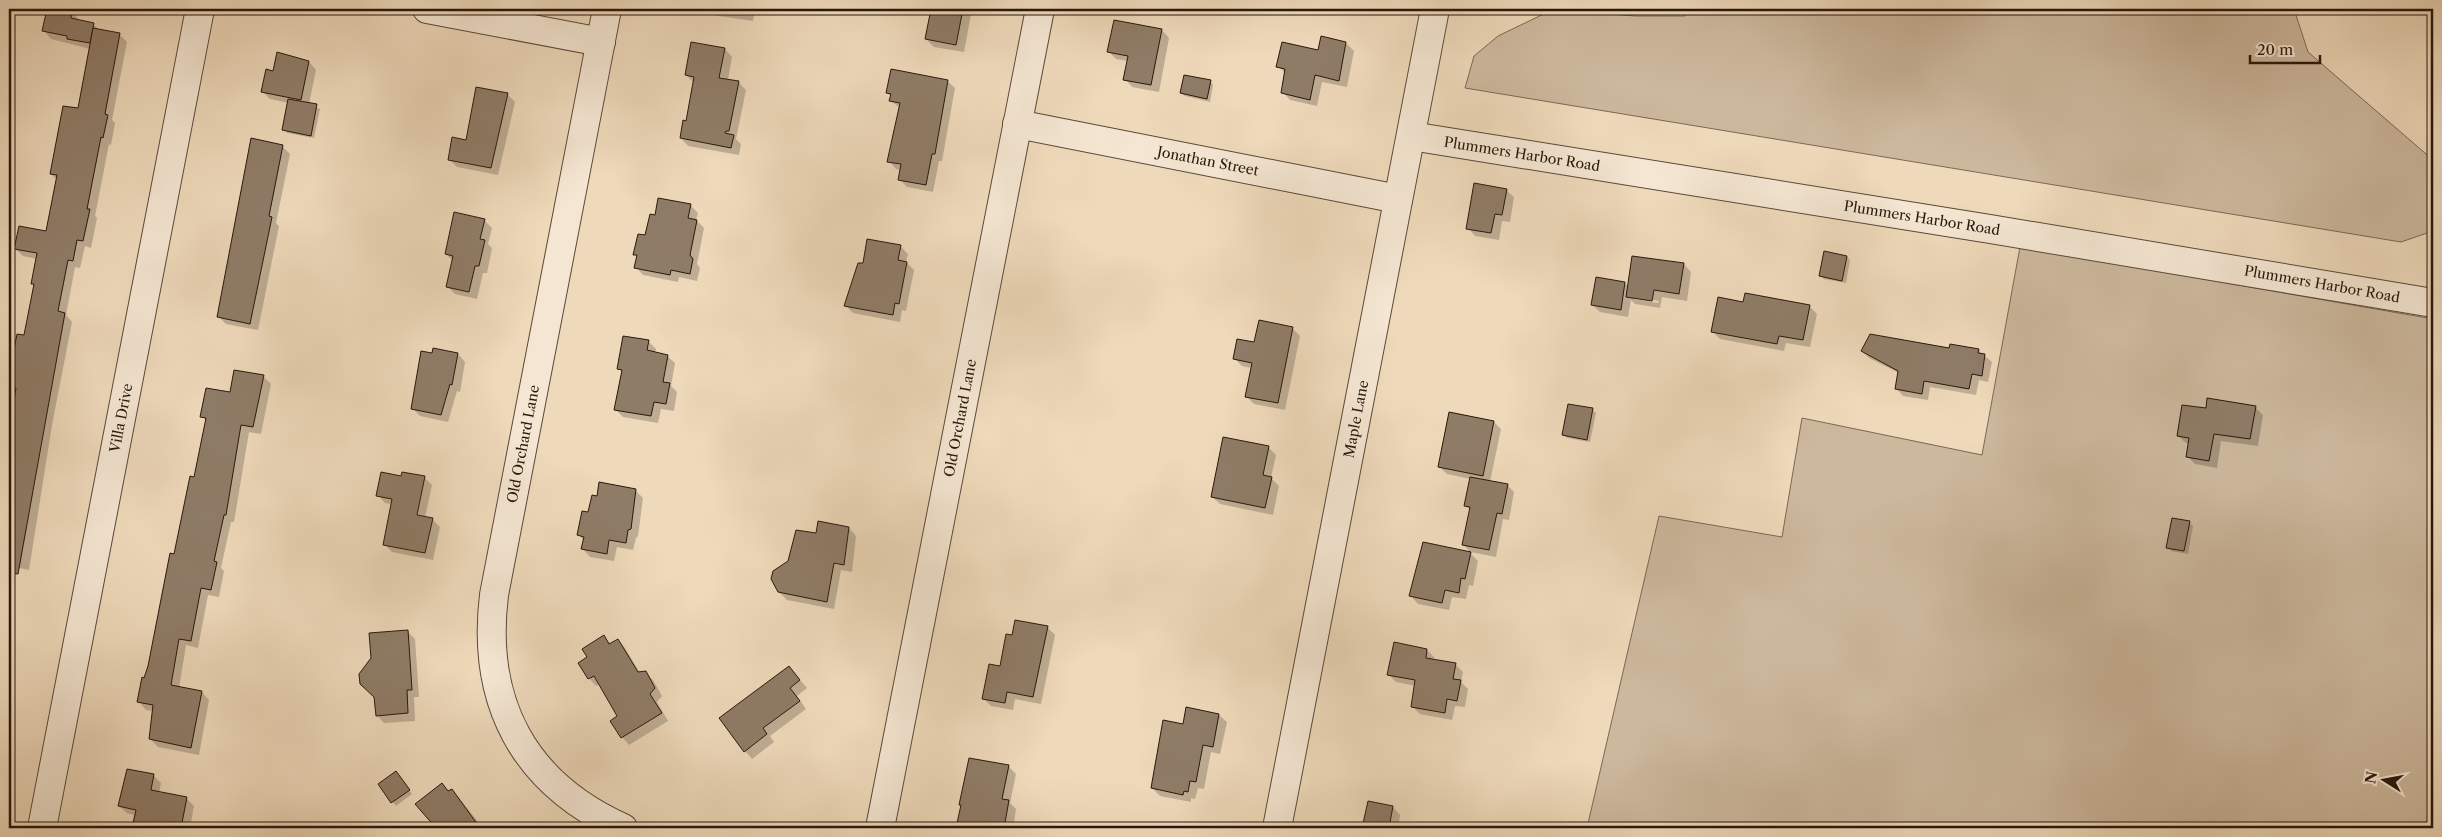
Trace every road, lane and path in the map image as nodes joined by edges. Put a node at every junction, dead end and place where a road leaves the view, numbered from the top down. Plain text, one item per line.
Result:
1 (200, 9) edge
2 (427, 9) edge
3 (607, 9) edge
4 (1040, 9) edge
5 (1435, 9) edge
6 (602, 42) junction
7 (1017, 124) junction
8 (1410, 136) junction
9 (1398, 199) junction
10 (2433, 303) edge
11 (42, 828) edge
12 (623, 828) edge
13 (880, 828) edge
14 (1277, 828) edge

1 - 11 street, Villa Drive
2 - 6 street
3 - 6 street, Old Orchard Lane
4 - 7 street, Old Orchard Lane
5 - 8 street, Maple Lane
6 - 12 street, Old Orchard Lane
7 - 9 street, Jonathan Street
7 - 13 street, Old Orchard Lane
8 - 9 street, Maple Lane
8 - 10 street, Plummers Harbor Road
9 - 14 street, Maple Lane

